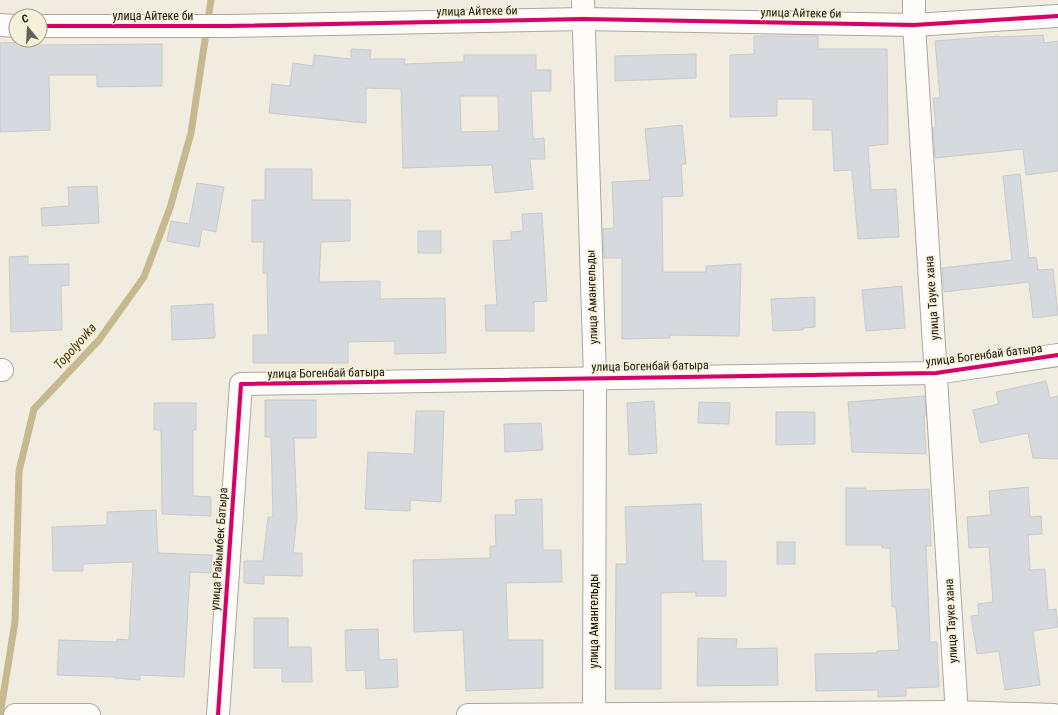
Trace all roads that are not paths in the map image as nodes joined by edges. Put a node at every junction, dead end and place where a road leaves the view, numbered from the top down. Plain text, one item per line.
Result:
1 (914, 0) edge
2 (583, 10) edge
3 (1058, 16) edge
4 (914, 25) junction
5 (48, 26) edge
6 (1058, 355) edge
7 (936, 373) junction
8 (595, 377) junction
9 (241, 384) joint
10 (22, 714) edge
11 (957, 714) edge
12 (15, 715) edge
13 (89, 715) edge
14 (218, 715) edge
15 (468, 715) edge
16 (594, 715) edge
17 (1054, 715) edge

1 - 4 street, улица Тауке хана
2 - 4 street, улица Айтеке би
2 - 5 street, улица Айтеке би
2 - 8 street, улица Амангельды
3 - 4 street, улица Айтеке би
4 - 7 street, улица Тауке хана
6 - 7 street, улица Богенбай батыра
7 - 8 street, улица Богенбай батыра
7 - 11 street, улица Тауке хана
8 - 9 street, улица Богенбай батыра
8 - 16 street, улица Амангельды
9 - 14 street, улица Райымбек Батыра
10 - 12 street
10 - 13 street
11 - 16 street
11 - 17 street
15 - 16 street

